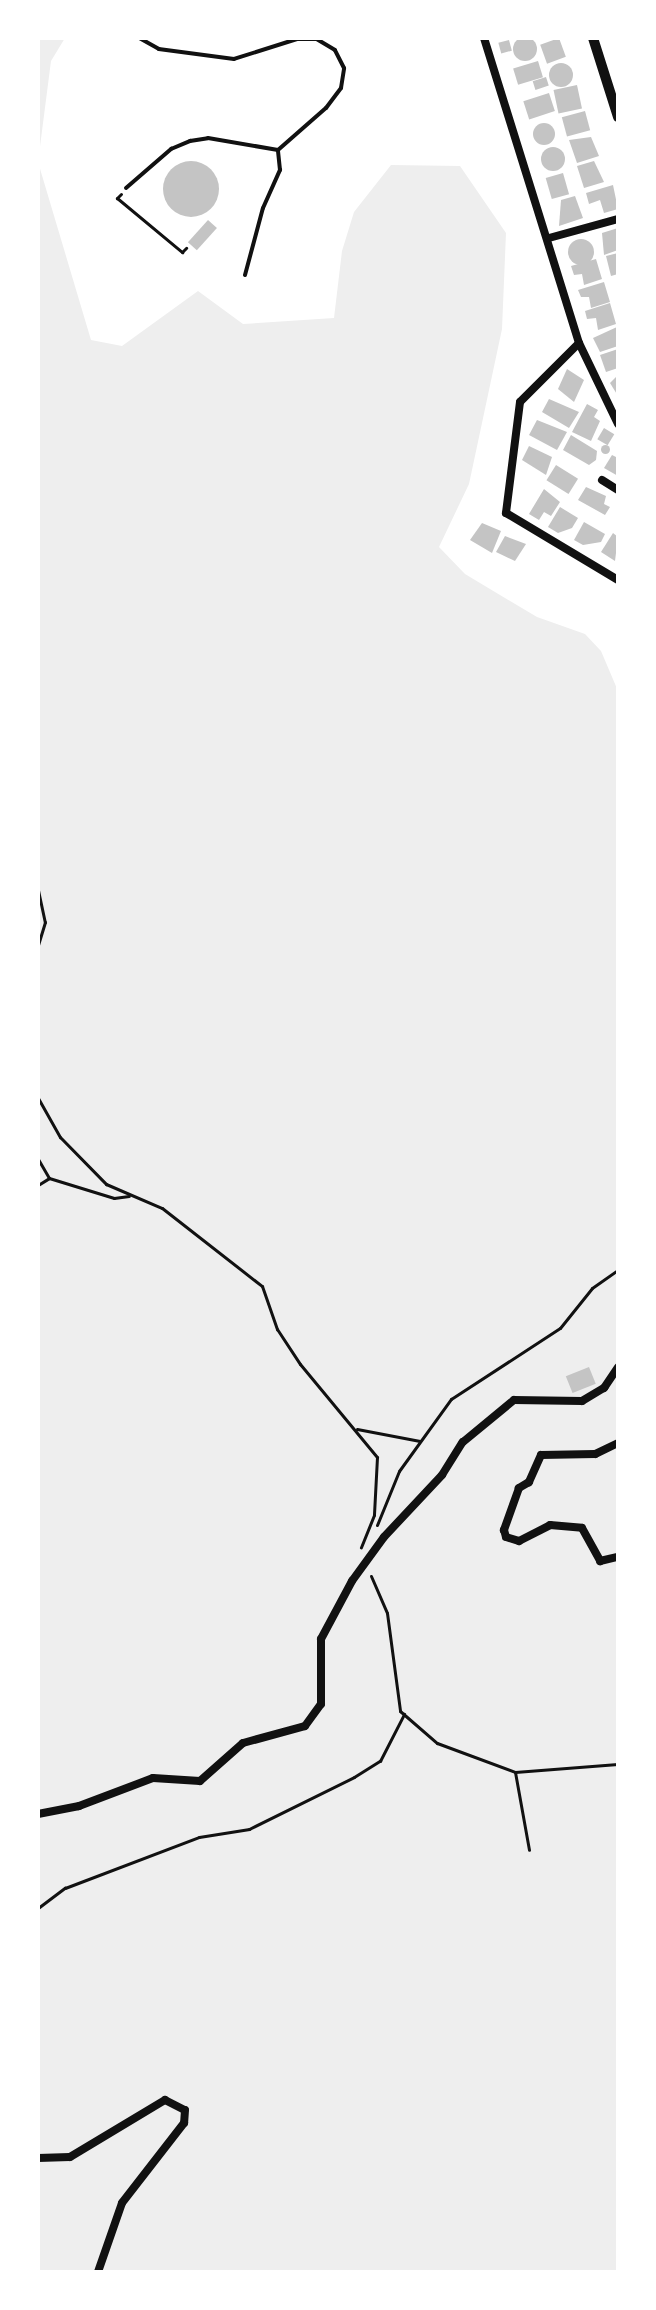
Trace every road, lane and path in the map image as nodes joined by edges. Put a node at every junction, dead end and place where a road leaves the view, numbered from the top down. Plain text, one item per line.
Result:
1 (139, 38) edge
2 (484, 38) edge
3 (593, 38) edge
4 (618, 117) edge
5 (278, 150) junction
6 (126, 188) joint
7 (618, 219) edge
8 (549, 238) junction
9 (186, 248) dead end
10 (245, 275) dead end
11 (579, 343) junction
12 (618, 424) edge
13 (602, 480) dead end
14 (618, 490) edge
15 (618, 580) edge
16 (38, 890) edge
17 (38, 945) edge
18 (38, 1098) edge
19 (38, 1159) edge
20 (49, 1178) junction
21 (38, 1185) edge
22 (132, 1195) junction
23 (618, 1270) edge
24 (618, 1367) edge
25 (355, 1428) junction
26 (420, 1441) junction
27 (618, 1443) edge
28 (618, 1557) edge
29 (364, 1561) junction
30 (404, 1714) junction
31 (618, 1764) edge
32 (515, 1772) junction
33 (38, 1814) edge
34 (529, 1850) dead end
35 (38, 1908) edge
36 (38, 2158) edge
37 (98, 2272) edge

1 - 5 lane
2 - 8 street
3 - 4 street
5 - 6 lane
5 - 10 lane
6 - 9 path
7 - 8 street
8 - 11 street
11 - 12 street
11 - 15 street
13 - 14 street
16 - 17 path
18 - 22 path
19 - 20 path
20 - 21 path
20 - 22 path
22 - 25 path
23 - 26 path
24 - 29 street
25 - 26 path
25 - 26 path
27 - 28 street
29 - 30 path
29 - 33 street
30 - 32 path
30 - 35 path
31 - 32 path
32 - 34 path
36 - 37 street

